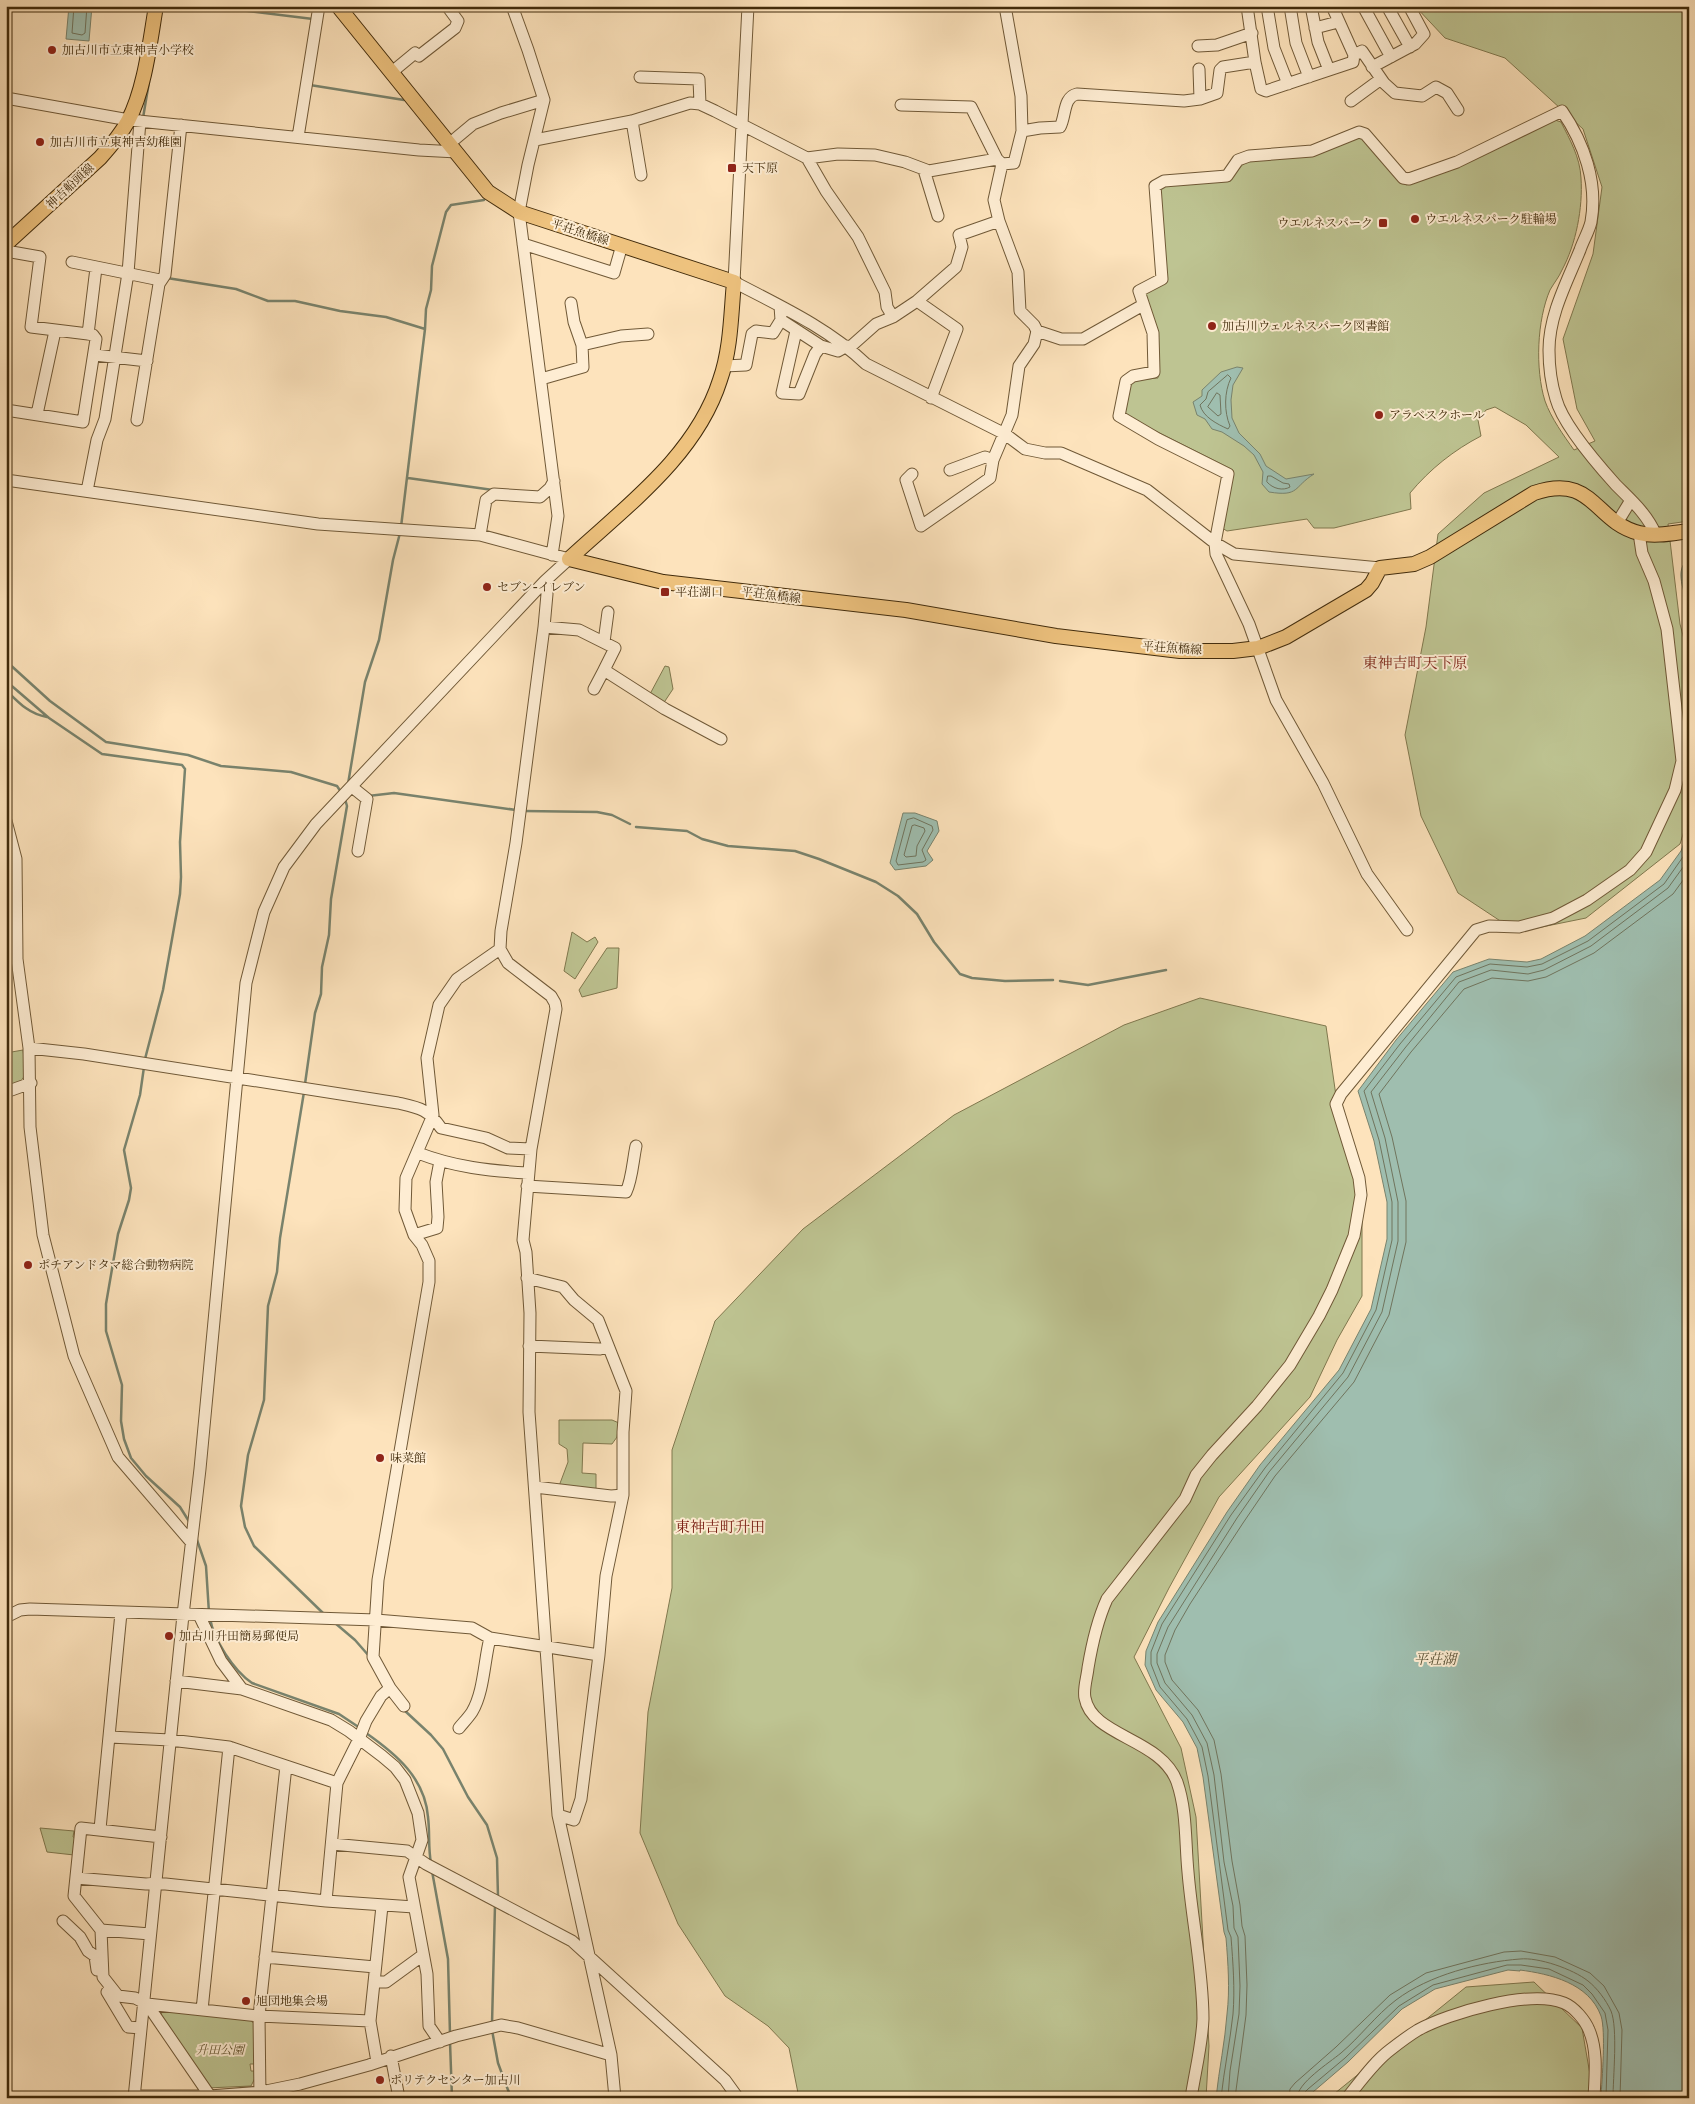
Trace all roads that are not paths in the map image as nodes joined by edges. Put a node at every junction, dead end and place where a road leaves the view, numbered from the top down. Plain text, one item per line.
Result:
1 (156, 6) edge
2 (319, 6) edge
3 (338, 6) edge
4 (448, 6) edge
5 (512, 6) edge
6 (748, 6) edge
7 (1005, 6) edge
8 (1247, 6) edge
9 (1267, 6) edge
10 (1290, 6) edge
11 (1311, 6) edge
12 (1332, 6) edge
13 (1363, 6) edge
14 (1387, 6) edge
15 (1409, 6) edge
16 (1338, 22) junction
17 (1315, 28) junction
18 (1252, 33) junction
19 (1198, 46) dead end
20 (1410, 47) junction
21 (1354, 55) junction
22 (1391, 57) junction
23 (1255, 62) junction
24 (1372, 67) junction
25 (1199, 69) dead end
26 (1329, 70) junction
27 (392, 72) junction
28 (1309, 76) junction
29 (640, 77) dead end
30 (1381, 79) junction
31 (1288, 84) junction
32 (6, 98) edge
33 (544, 100) junction
34 (1200, 100) junction
35 (1352, 101) dead end
36 (700, 104) junction
37 (901, 104) dead end
38 (1458, 110) dead end
39 (134, 120) junction
40 (632, 121) junction
41 (180, 126) junction
42 (743, 126) junction
43 (1022, 131) junction
44 (298, 137) junction
45 (534, 140) junction
46 (453, 148) junction
47 (807, 158) junction
48 (999, 162) junction
49 (924, 170) junction
50 (641, 175) dead end
51 (519, 212) junction
52 (938, 216) dead end
53 (999, 221) junction
54 (6, 244) edge
55 (523, 244) junction
56 (622, 245) junction
57 (6, 251) edge
58 (72, 262) dead end
59 (96, 268) junction
60 (128, 273) junction
61 (163, 277) junction
62 (734, 282) junction
63 (917, 301) junction
64 (571, 303) dead end
65 (1143, 305) junction
66 (780, 306) junction
67 (893, 317) junction
68 (781, 320) junction
69 (55, 331) junction
70 (796, 331) junction
71 (1038, 331) junction
72 (88, 334) junction
73 (648, 334) dead end
74 (582, 345) junction
75 (821, 346) junction
76 (848, 347) junction
77 (95, 356) junction
78 (114, 357) junction
79 (147, 361) junction
80 (724, 366) junction
81 (541, 379) junction
82 (931, 398) junction
83 (6, 410) edge
84 (37, 414) junction
85 (137, 420) dead end
86 (1005, 434) junction
87 (993, 460) junction
88 (950, 470) dead end
89 (912, 474) dead end
90 (6, 480) edge
91 (554, 481) junction
92 (87, 491) junction
93 (1631, 500) junction
94 (1617, 523) junction
95 (1689, 531) edge
96 (1639, 533) junction
97 (1656, 535) junction
98 (480, 536) junction
99 (1215, 543) junction
100 (552, 555) junction
101 (569, 559) junction
102 (1380, 568) junction
103 (545, 581) junction
104 (608, 612) dead end
105 (544, 627) junction
106 (604, 642) junction
107 (1258, 648) junction
108 (604, 670) junction
109 (594, 689) dead end
110 (713, 739) dead end
111 (355, 792) junction
112 (6, 822) edge
113 (358, 851) dead end
114 (1407, 930) dead end
115 (500, 949) junction
116 (29, 1048) junction
117 (237, 1079) junction
118 (31, 1083) junction
119 (6, 1092) edge
120 (433, 1115) junction
121 (636, 1146) dead end
122 (530, 1150) junction
123 (418, 1153) junction
124 (440, 1161) junction
125 (528, 1173) junction
126 (527, 1186) junction
127 (414, 1235) junction
128 (527, 1278) junction
129 (529, 1346) junction
130 (608, 1347) junction
131 (535, 1487) junction
132 (623, 1495) junction
133 (191, 1539) junction
134 (121, 1613) junction
135 (183, 1615) junction
136 (199, 1615) junction
137 (6, 1617) edge
138 (376, 1620) junction
139 (490, 1638) junction
140 (545, 1646) junction
141 (599, 1655) junction
142 (176, 1681) junction
143 (242, 1689) junction
144 (386, 1691) junction
145 (404, 1706) dead end
146 (459, 1728) dead end
147 (110, 1736) junction
148 (360, 1738) junction
149 (170, 1740) junction
150 (230, 1747) junction
151 (286, 1766) junction
152 (337, 1784) junction
153 (558, 1815) junction
154 (100, 1829) junction
155 (161, 1837) junction
156 (332, 1844) junction
157 (416, 1856) junction
158 (76, 1878) junction
159 (156, 1883) junction
160 (215, 1889) junction
161 (271, 1895) junction
162 (326, 1901) junction
163 (382, 1906) junction
164 (414, 1907) junction
165 (63, 1921) dead end
166 (101, 1930) junction
167 (150, 1934) junction
168 (588, 1954) junction
169 (423, 1955) junction
170 (265, 1957) junction
171 (375, 1968) junction
172 (374, 1982) junction
173 (146, 2003) junction
174 (202, 2010) junction
175 (259, 2016) junction
176 (370, 2021) junction
177 (141, 2028) junction
178 (440, 2042) junction
179 (611, 2055) junction
180 (391, 2056) junction
181 (378, 2062) junction
182 (261, 2095) edge
183 (210, 2096) junction
184 (134, 2097) edge
185 (399, 2098) edge
186 (615, 2098) edge
187 (738, 2098) edge
188 (1191, 2098) edge
189 (1347, 2098) edge
190 (1594, 2098) edge

1 - 39 main road, 神吉船頭線
2 - 44 street
3 - 27 main road, 平荘魚橋線
4 - 27 street
5 - 33 street
6 - 42 street
7 - 43 street
8 - 18 street
9 - 31 street
10 - 28 street
11 - 17 street
12 - 16 street
13 - 22 street
14 - 20 street
15 - 20 street
16 - 17 street
16 - 21 street
17 - 26 street
18 - 19 street
18 - 23 street
20 - 22 street
21 - 24 street
21 - 26 street
22 - 24 street
23 - 31 street
23 - 34 street
24 - 30 street
25 - 34 street
26 - 28 street
27 - 46 main road, 平荘魚橋線
28 - 31 street
29 - 36 street
30 - 35 street
30 - 38 street
32 - 39 street
33 - 45 street
33 - 46 street
34 - 43 street
36 - 40 street
36 - 42 street
37 - 48 street
39 - 41 street
39 - 54 main road, 神吉船頭線
39 - 60 street
40 - 45 street
40 - 50 street
41 - 44 street
41 - 61 street
42 - 47 street
42 - 62 street
43 - 48 street
44 - 46 street
45 - 51 street
46 - 51 main road, 平荘魚橋線
47 - 49 street
47 - 67 street
48 - 49 street
48 - 53 street
49 - 52 street
51 - 55 street
51 - 56 main road, 平荘魚橋線
53 - 63 street
53 - 71 street
55 - 56 street
55 - 81 street
56 - 62 main road, 平荘魚橋線
57 - 69 street
58 - 59 street
59 - 60 street
59 - 72 street
60 - 61 street
60 - 78 street
61 - 79 street
62 - 66 street
62 - 80 main road
63 - 67 street
63 - 82 street
64 - 74 street
65 - 71 street
65 - 93 street
65 - 99 street
66 - 68 street
66 - 76 street
67 - 76 street
68 - 70 street
68 - 80 street
69 - 72 street
69 - 84 street
70 - 75 street
70 - 75 street
71 - 86 street
72 - 77 street
73 - 74 street
74 - 81 street
75 - 76 street
76 - 82 street
77 - 78 street
77 - 84 street
78 - 79 street
78 - 92 street
79 - 85 street
80 - 101 main road
81 - 91 street
82 - 86 street
83 - 84 street
86 - 87 street
86 - 99 street
87 - 88 street
87 - 89 street
90 - 92 street
91 - 98 street
91 - 100 street
92 - 98 street
93 - 94 street
93 - 97 street
94 - 96 main road
94 - 102 main road
95 - 97 main road
96 - 97 main road
96 - 188 street
98 - 100 street
99 - 102 street
99 - 107 street
100 - 101 street
101 - 103 street
101 - 107 main road, 平荘魚橋線
102 - 107 main road, 平荘魚橋線
103 - 105 street
103 - 111 street
104 - 106 street
105 - 106 street
105 - 115 street
106 - 108 street
107 - 114 street
108 - 109 street
108 - 110 street
111 - 113 street
111 - 117 street
112 - 116 street
115 - 120 street
115 - 122 street
116 - 117 street
116 - 118 street
117 - 120 street
117 - 133 street
118 - 119 street
118 - 133 street
120 - 122 street
120 - 123 street
121 - 126 street
122 - 125 street
123 - 124 street
123 - 127 street
124 - 125 street
124 - 127 street
125 - 126 street
126 - 128 street
127 - 138 street
128 - 129 street
128 - 130 street
129 - 130 street
129 - 131 street
130 - 132 street
131 - 132 street
131 - 140 street
132 - 141 street
133 - 135 street
134 - 135 street
134 - 137 street
134 - 147 street
135 - 136 street
135 - 142 street
136 - 138 street
136 - 143 street
138 - 139 street
138 - 144 street
139 - 140 street
139 - 146 street
140 - 141 street
140 - 153 street
141 - 153 street
142 - 143 street
142 - 149 street
143 - 148 street
144 - 145 street
144 - 148 street
147 - 149 street
147 - 154 street
148 - 152 street
148 - 157 street
149 - 150 street
149 - 155 street
150 - 151 street
150 - 160 street
151 - 152 street
151 - 161 street
152 - 156 street
153 - 168 street
154 - 155 street
154 - 158 street
155 - 159 street
156 - 157 street
156 - 162 street
157 - 164 street
157 - 168 street
158 - 159 street
158 - 166 street
159 - 160 street
159 - 167 street
160 - 161 street
160 - 174 street
161 - 162 street
161 - 170 street
162 - 163 street
163 - 164 street
163 - 171 street
164 - 169 street
165 - 177 street
166 - 167 street
166 - 173 street
167 - 173 street
168 - 179 street
168 - 187 street
169 - 172 street
169 - 178 street
170 - 171 street
170 - 175 street
171 - 172 street
172 - 176 street
173 - 174 street
173 - 177 street
173 - 183 street
174 - 175 street
175 - 176 street
175 - 182 street
176 - 181 street
177 - 184 street
178 - 179 street
178 - 180 street
179 - 186 street
180 - 181 street
180 - 185 street
181 - 182 street
182 - 183 street
183 - 184 street
189 - 190 street

